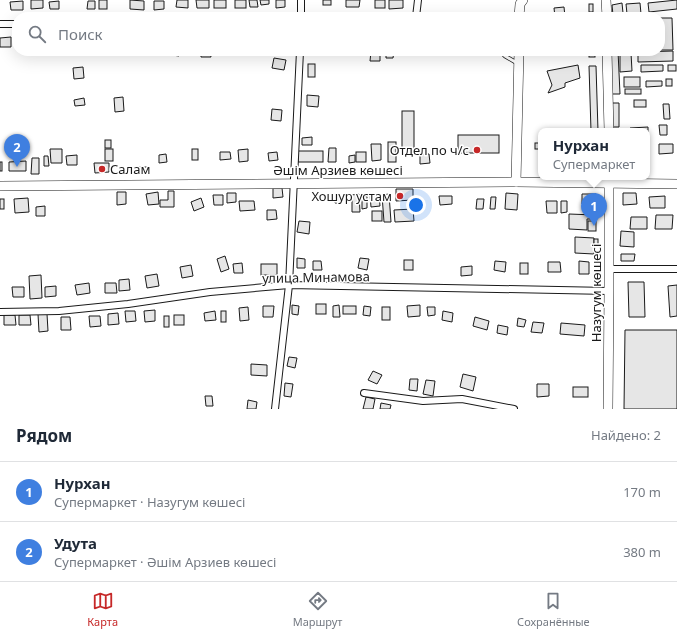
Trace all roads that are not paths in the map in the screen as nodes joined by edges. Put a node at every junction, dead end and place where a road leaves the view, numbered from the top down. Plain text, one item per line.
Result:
1 (301, 0) edge
2 (418, 0) edge
3 (523, 0) edge
4 (606, 0) edge
5 (301, 12) edge
6 (417, 12) edge
7 (519, 12) edge
8 (607, 12) edge
9 (0, 24) edge
10 (12, 24) edge
11 (300, 56) edge
12 (505, 56) edge
13 (519, 56) edge
14 (607, 56) edge
15 (519, 64) junction
16 (609, 128) edge
17 (609, 180) edge
18 (516, 182) junction
19 (293, 183) junction
20 (677, 184) edge
21 (0, 186) edge
22 (609, 268) junction
23 (677, 269) edge
24 (288, 285) junction
25 (609, 292) junction
26 (0, 312) edge
27 (364, 393) dead end
28 (275, 409) edge
29 (514, 409) edge
30 (608, 409) edge

1 - 5 street
2 - 6 street
3 - 7 main road
4 - 8 main road
9 - 10 street
11 - 19 street
12 - 15 lane
13 - 15 main road
14 - 16 main road
15 - 18 main road
17 - 18 main road, Әшім Арзиев көшесі
17 - 20 main road, Әшім Арзиев көшесі
17 - 22 main road, Назугум көшесі
18 - 19 main road, Әшім Арзиев көшесі
19 - 21 main road, Әшім Арзиев көшесі
19 - 24 street
22 - 23 street
22 - 25 main road, Назугум көшесі
24 - 25 street, улица Минамова
24 - 26 street, улица Минамова
24 - 28 street
25 - 30 main road, Назугум көшесі
27 - 29 street

